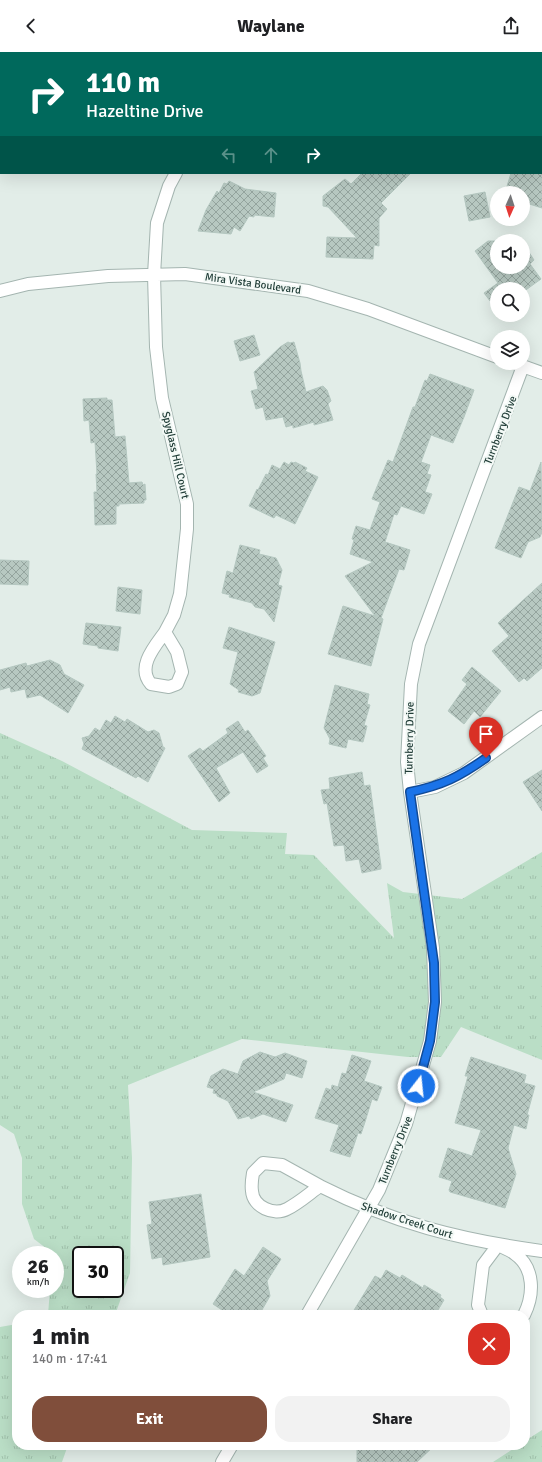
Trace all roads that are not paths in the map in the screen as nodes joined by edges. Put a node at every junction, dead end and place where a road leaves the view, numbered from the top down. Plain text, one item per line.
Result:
1 (175, 174) edge
2 (154, 275) junction
3 (0, 291) edge
4 (490, 354) edge
5 (530, 369) edge
6 (517, 370) edge
7 (542, 373) edge
8 (165, 632) dead end
9 (542, 717) edge
10 (410, 792) junction
11 (320, 1186) junction
12 (368, 1208) junction
13 (498, 1245) junction
14 (542, 1250) edge
15 (310, 1310) edge
16 (480, 1310) edge
17 (525, 1310) edge
18 (229, 1450) edge
19 (222, 1462) edge

1 - 2 street, Spyglass Hill Court
2 - 3 street, Mira Vista Boulevard
2 - 4 street, Mira Vista Boulevard
2 - 8 street, Spyglass Hill Court
5 - 7 street
6 - 10 street, Turnberry Drive
9 - 10 street
10 - 12 street, Turnberry Drive
11 - 11 street, Shadow Creek Court
11 - 12 street, Shadow Creek Court
12 - 13 street, Shadow Creek Court
12 - 15 street, Turnberry Drive
13 - 14 street, Shadow Creek Court
13 - 16 street
13 - 17 street, Shadow Creek Court
18 - 19 street

